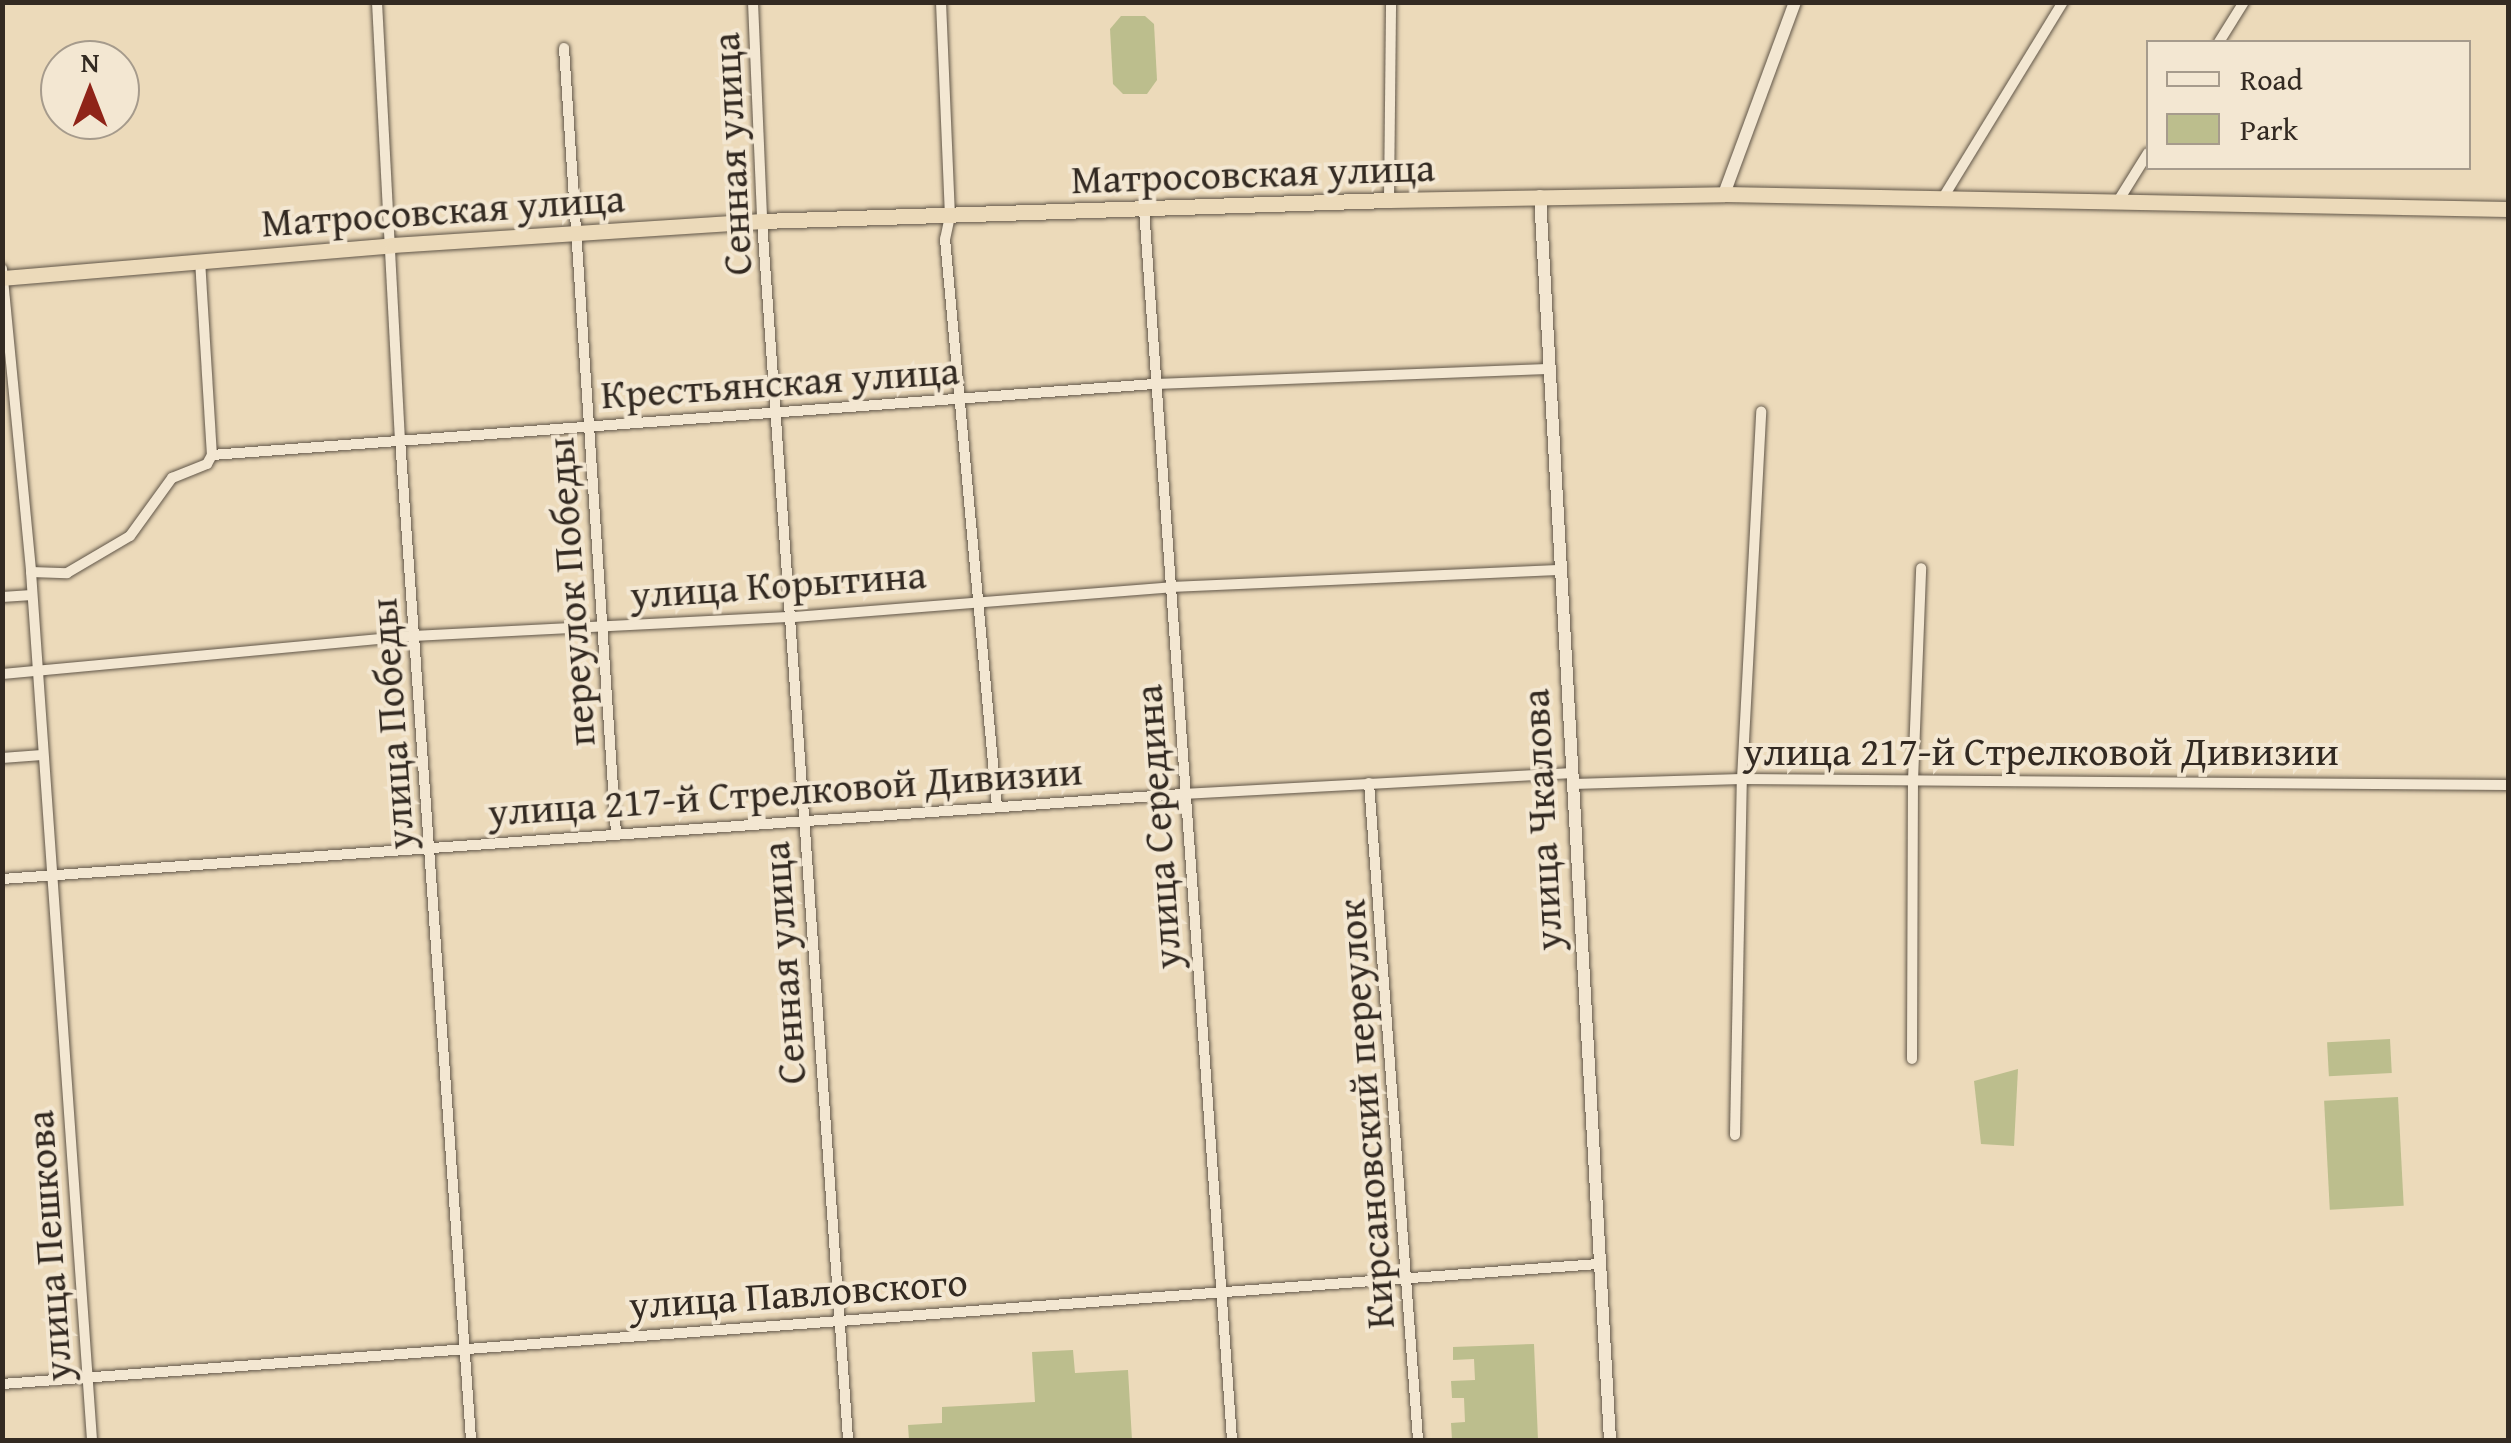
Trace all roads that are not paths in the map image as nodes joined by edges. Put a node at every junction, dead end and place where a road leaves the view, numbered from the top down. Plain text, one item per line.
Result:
1 (377, 2) edge
2 (753, 2) edge
3 (941, 2) edge
4 (1391, 2) edge
5 (1794, 2) edge
6 (2062, 2) edge
7 (2244, 2) edge
8 (2219, 40) edge
9 (564, 48) dead end
10 (2146, 157) edge
11 (1724, 194) junction
12 (1540, 196) junction
13 (1944, 196) junction
14 (2120, 198) junction
15 (1390, 200) junction
16 (1144, 209) junction
17 (2508, 209) edge
18 (950, 216) junction
19 (762, 221) junction
20 (578, 232) junction
21 (392, 245) junction
22 (200, 260) junction
23 (2, 269) edge
24 (3, 278) edge
25 (1549, 368) junction
26 (1154, 384) junction
27 (962, 398) junction
28 (1761, 412) dead end
29 (778, 415) junction
30 (588, 427) junction
31 (400, 439) junction
32 (212, 455) junction
33 (1921, 568) dead end
34 (1559, 570) junction
35 (30, 572) junction
36 (1170, 586) junction
37 (32, 594) junction
38 (2, 596) edge
39 (978, 601) junction
40 (793, 617) junction
41 (604, 626) junction
42 (413, 636) junction
43 (37, 672) junction
44 (2, 674) edge
45 (42, 755) junction
46 (2, 758) edge
47 (1572, 778) junction
48 (1742, 779) junction
49 (1913, 782) junction
50 (1370, 783) junction
51 (2508, 785) edge
52 (1183, 794) junction
53 (997, 807) junction
54 (804, 821) junction
55 (616, 832) junction
56 (430, 845) junction
57 (50, 876) junction
58 (2, 879) edge
59 (1912, 1058) dead end
60 (1735, 1135) dead end
61 (1599, 1264) junction
62 (1410, 1278) junction
63 (1223, 1292) junction
64 (838, 1319) junction
65 (464, 1349) junction
66 (88, 1378) junction
67 (2, 1384) edge
68 (92, 1440) edge
69 (470, 1440) edge
70 (848, 1440) edge
71 (1232, 1440) edge
72 (1418, 1440) edge
73 (1610, 1440) edge

1 - 21 street, улица Победы
2 - 19 street, Сенная улица
3 - 18 street
4 - 15 street
5 - 11 street
6 - 13 street
7 - 8 street
9 - 20 street, переулок Победы
10 - 14 street
11 - 12 highway, Матросовская улица
11 - 13 highway, Матросовская улица
12 - 15 highway, Матросовская улица
12 - 25 street, улица Чкалова
13 - 14 highway, Матросовская улица
14 - 17 highway, Матросовская улица
15 - 16 highway, Матросовская улица
16 - 18 highway, Матросовская улица
16 - 26 street, улица Середина
18 - 19 highway, Матросовская улица
18 - 27 street
19 - 20 highway, Матросовская улица
19 - 29 street, Сенная улица
20 - 21 highway, Матросовская улица
20 - 30 street, переулок Победы
21 - 22 highway, Матросовская улица
21 - 31 street, улица Победы
22 - 24 highway, Матросовская улица
22 - 32 street
23 - 24 street, улица Пешкова
24 - 35 street, улица Пешкова
25 - 26 street, Крестьянская улица
25 - 34 street, улица Чкалова
26 - 27 street, Крестьянская улица
26 - 36 street, улица Середина
27 - 29 street, Крестьянская улица
27 - 39 street
28 - 48 street
29 - 30 street, Крестьянская улица
29 - 40 street, Сенная улица
30 - 31 street, Крестьянская улица
30 - 41 street, переулок Победы
31 - 32 street, Крестьянская улица
31 - 42 street, улица Победы
32 - 35 street
33 - 49 street
34 - 36 street, улица Корытина
34 - 47 street, улица Чкалова
35 - 37 street, улица Пешкова
36 - 39 street, улица Корытина
36 - 52 street, улица Середина
37 - 38 street
37 - 43 street, улица Пешкова
39 - 40 street, улица Корытина
39 - 53 street
40 - 41 street, улица Корытина
40 - 54 street, Сенная улица
41 - 42 street, улица Корытина
41 - 55 street, переулок Победы
42 - 43 street, улица Корытина
42 - 56 street, улица Победы
43 - 44 street, улица Корытина
43 - 45 street, улица Пешкова
45 - 46 street
45 - 57 street, улица Пешкова
47 - 48 street, улица 217-й Стрелковой Дивизии
47 - 50 street, улица 217-й Стрелковой Дивизии
47 - 61 street, улица Чкалова
48 - 49 street, улица 217-й Стрелковой Дивизии
48 - 60 street
49 - 51 street, улица 217-й Стрелковой Дивизии
49 - 59 street
50 - 52 street, улица 217-й Стрелковой Дивизии
50 - 62 street, Кирсановский переулок
52 - 53 street, улица 217-й Стрелковой Дивизии
52 - 63 street, улица Середина
53 - 54 street, улица 217-й Стрелковой Дивизии
54 - 55 street, улица 217-й Стрелковой Дивизии
54 - 64 street, Сенная улица
55 - 56 street, улица 217-й Стрелковой Дивизии
56 - 57 street, улица 217-й Стрелковой Дивизии
56 - 65 street, улица Победы
57 - 58 street, улица 217-й Стрелковой Дивизии
57 - 66 street, улица Пешкова
61 - 62 street, улица Павловского
61 - 73 street, улица Чкалова
62 - 63 street, улица Павловского
62 - 72 street, Кирсановский переулок
63 - 64 street, улица Павловского
63 - 71 street, улица Середина
64 - 65 street, улица Павловского
64 - 70 street, Сенная улица
65 - 66 street, улица Павловского
65 - 69 street, улица Победы
66 - 67 street, улица Павловского
66 - 68 street, улица Пешкова

